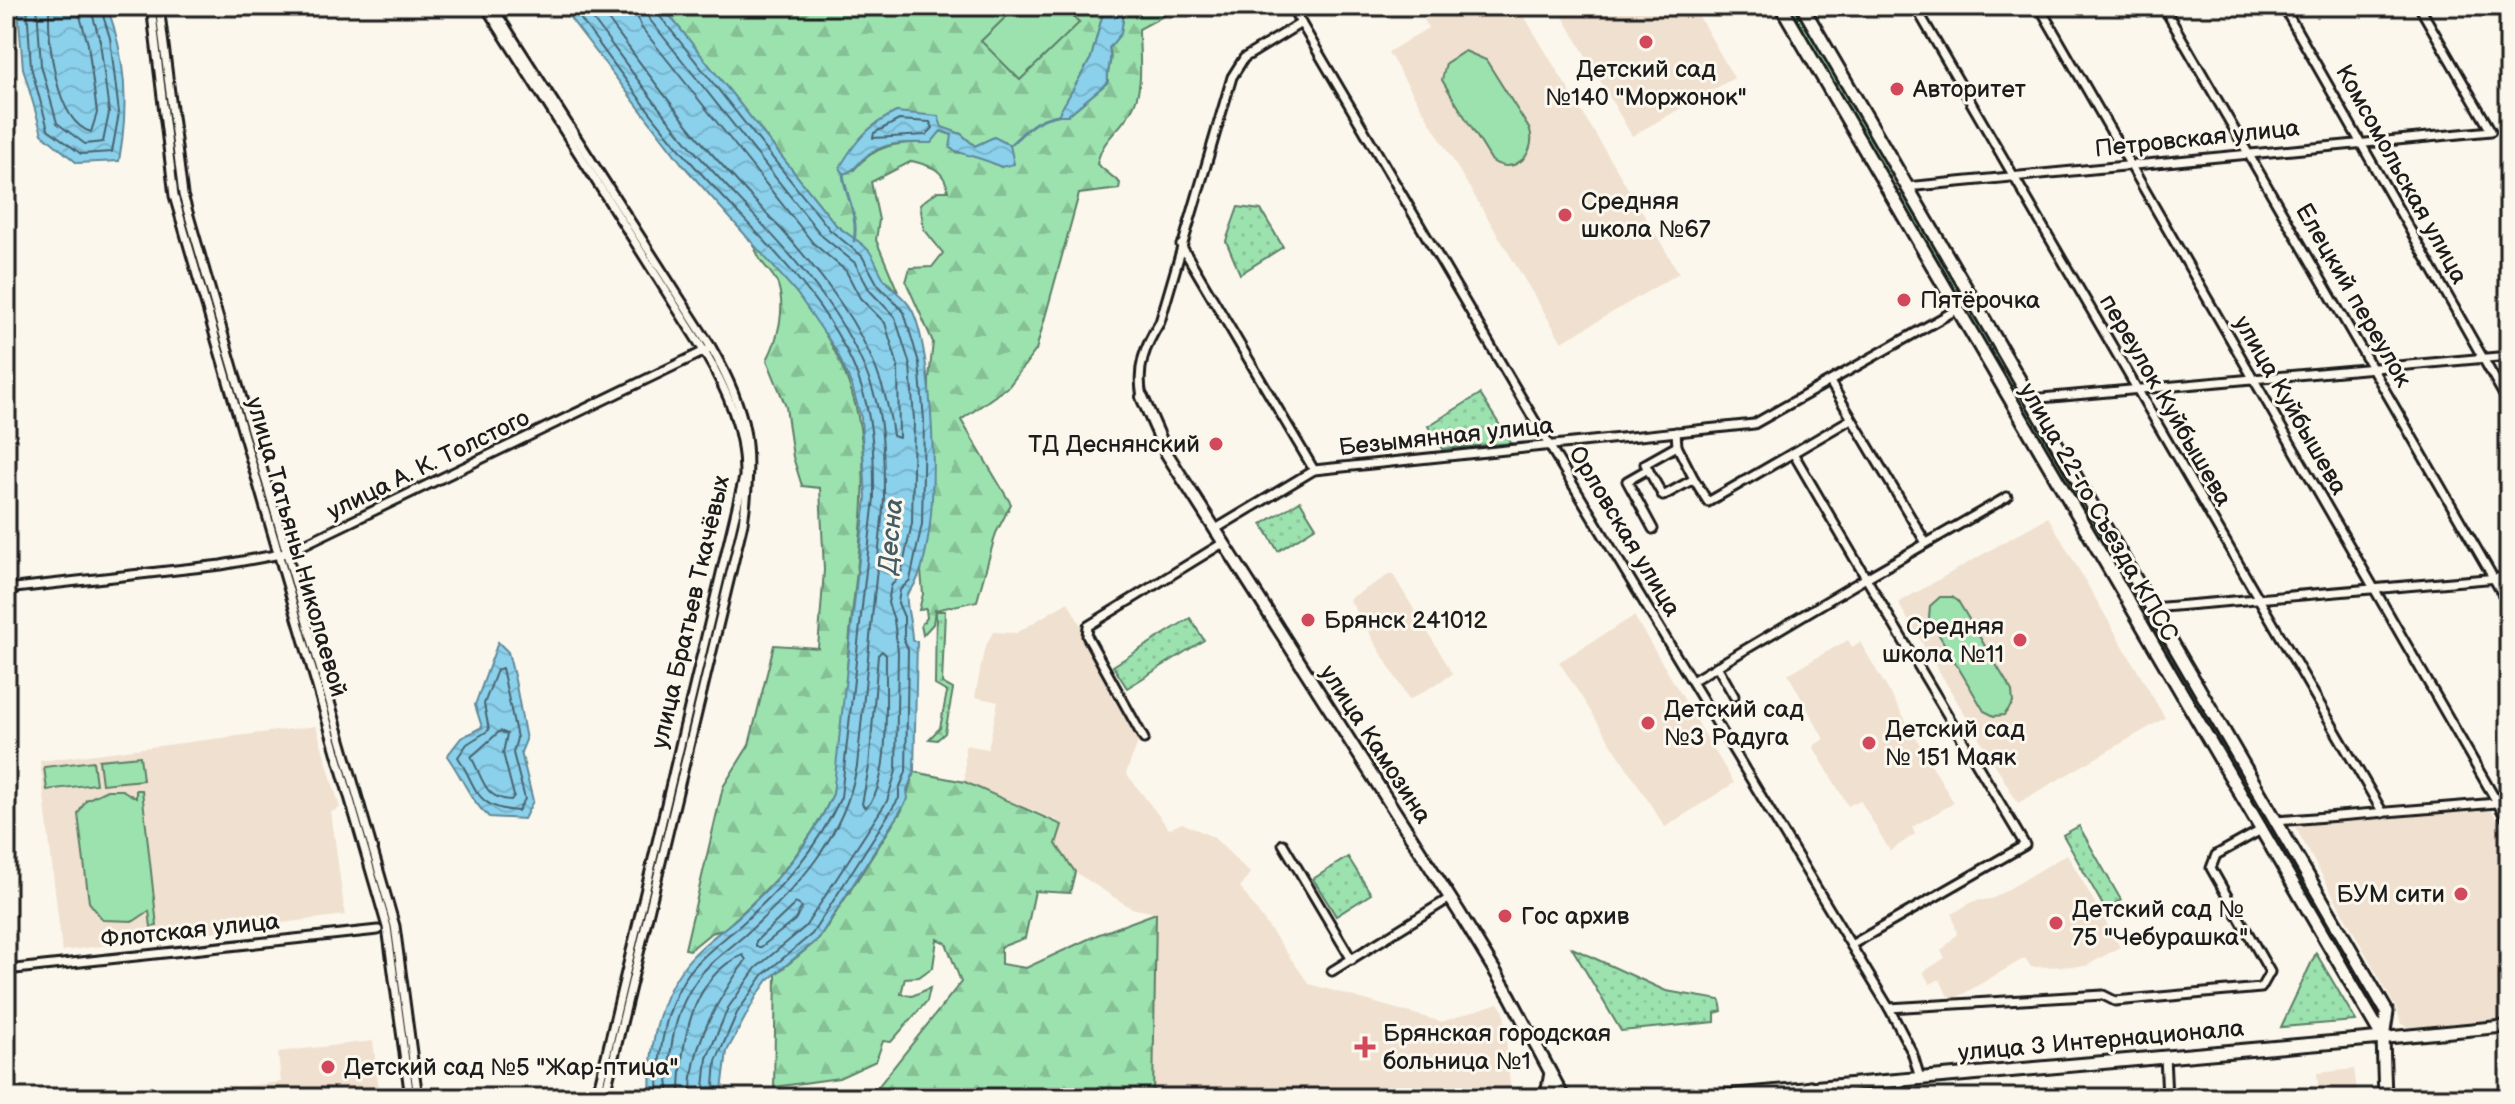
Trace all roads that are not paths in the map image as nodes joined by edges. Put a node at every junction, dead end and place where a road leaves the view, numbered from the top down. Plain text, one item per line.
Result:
1 (151, 6) edge
2 (159, 6) edge
3 (485, 6) edge
4 (492, 6) edge
5 (1291, 6) edge
6 (1781, 6) edge
7 (1802, 6) edge
8 (1915, 6) edge
9 (2039, 6) edge
10 (2163, 6) edge
11 (2283, 6) edge
12 (2419, 6) edge
13 (1301, 23) junction
14 (2363, 142) junction
15 (2250, 154) junction
16 (2132, 166) junction
17 (2013, 175) junction
18 (1906, 187) junction
19 (1889, 196) junction
20 (1181, 245) junction
21 (1956, 310) junction
22 (708, 349) junction
23 (2509, 356) edge
24 (2483, 359) junction
25 (2373, 368) junction
26 (2254, 381) junction
27 (1830, 382) junction
28 (2138, 387) junction
29 (1142, 397) joint
30 (2030, 399) junction
31 (2509, 404) edge
32 (1851, 419) junction
33 (1676, 432) junction
34 (1549, 445) junction
35 (1677, 446) junction
36 (1793, 453) junction
37 (1648, 469) junction
38 (1314, 470) junction
39 (1694, 479) junction
40 (2007, 497) dead end
41 (1653, 529) dead end
42 (1214, 530) junction
43 (1223, 543) junction
44 (1926, 543) junction
45 (282, 554) junction
46 (2509, 577) edge
47 (1866, 578) junction
48 (2494, 579) junction
49 (6, 589) edge
50 (2374, 591) junction
51 (2260, 599) junction
52 (2509, 605) edge
53 (2152, 608) junction
54 (1717, 666) junction
55 (1692, 681) junction
56 (1734, 696) dead end
57 (1144, 739) dead end
58 (2509, 802) edge
59 (2498, 803) junction
60 (2383, 813) junction
61 (2277, 821) junction
62 (2509, 823) edge
63 (2261, 830) junction
64 (1283, 844) dead end
65 (1450, 898) junction
66 (378, 930) dead end
67 (1851, 945) junction
68 (1352, 960) junction
69 (6, 970) edge
70 (1332, 971) dead end
71 (1889, 1008) junction
72 (2509, 1026) edge
73 (2383, 1038) junction
74 (2165, 1056) junction
75 (1550, 1075) junction
76 (1920, 1078) junction
77 (1810, 1093) edge
78 (410, 1098) edge
79 (418, 1098) edge
80 (596, 1098) edge
81 (604, 1098) edge
82 (1546, 1098) edge
83 (1564, 1098) edge
84 (1696, 1098) edge
85 (2167, 1098) edge
86 (2385, 1098) edge

1 - 45 street, улица Татьяны Николаевой
2 - 45 street, улица Татьяны Николаевой
3 - 22 street, улица Братьев Ткачёвых
4 - 22 street, улица Братьев Ткачёвых
5 - 13 street, Орловская улица
6 - 19 main road, улица 22-го Съезда КПСС
7 - 18 main road, улица 22-го Съезда КПСС
8 - 17 street, переулок Куйбышева
9 - 16 street, улица Куйбышева
10 - 15 street, Елецкий переулок
11 - 14 street, Комсомольская улица
12 - 14 street, Петровская улица
13 - 20 street, улица Камозина
13 - 34 street, Орловская улица
14 - 15 street, Петровская улица
14 - 24 street, Комсомольская улица
15 - 16 street, Петровская улица
15 - 25 street, Елецкий переулок
16 - 17 street, Петровская улица
16 - 26 street, улица Куйбышева
17 - 18 street, Петровская улица
17 - 28 street, переулок Куйбышева
18 - 19 street
18 - 30 main road, улица 22-го Съезда КПСС
19 - 21 main road, улица 22-го Съезда КПСС
20 - 29 street, улица Камозина
20 - 38 street
21 - 27 street, Безымянная улица
21 - 63 main road, улица 22-го Съезда КПСС
22 - 45 street, улица А. К. Толстого
22 - 80 street, улица Братьев Ткачёвых
22 - 81 street, улица Братьев Ткачёвых
23 - 24 street
24 - 25 street
24 - 31 street, Комсомольская улица
25 - 26 street
25 - 48 street, Елецкий переулок
26 - 28 street
26 - 50 street, улица Куйбышева
27 - 32 street
27 - 33 street, Безымянная улица
28 - 30 street
28 - 51 street, переулок Куйбышева
29 - 42 street, улица Камозина
30 - 53 main road, улица 22-го Съезда КПСС
32 - 36 street
32 - 44 street
33 - 34 street, Безымянная улица
33 - 35 street
34 - 38 street, Безымянная улица
34 - 55 street, Орловская улица
35 - 37 street
35 - 39 street
36 - 39 street
36 - 47 street
37 - 39 street
37 - 41 street
38 - 42 street, Безымянная улица
40 - 44 street
42 - 43 street, улица Камозина
43 - 57 street
43 - 65 street, улица Камозина
44 - 47 street
45 - 49 street, улица А. К. Толстого
45 - 78 street, улица Татьяны Николаевой
45 - 79 street, улица Татьяны Николаевой
46 - 48 street
47 - 54 street
47 - 67 street
48 - 50 street
48 - 52 street, Елецкий переулок
50 - 51 street
50 - 59 street, улица Куйбышева
51 - 53 street
51 - 60 street, переулок Куйбышева
53 - 61 main road, улица 22-го Съезда КПСС
54 - 55 street
54 - 56 street
55 - 67 street, Орловская улица
58 - 59 street
59 - 60 street
59 - 62 street, улица Куйбышева
60 - 61 street
61 - 63 street
61 - 73 main road, улица 22-го Съезда КПСС
63 - 71 street
63 - 73 main road, улица 22-го Съезда КПСС
64 - 68 street
65 - 68 street
65 - 75 street, улица Камозина
66 - 69 street, Флотская улица
67 - 71 street, Орловская улица
68 - 70 street
71 - 76 street, Орловская улица
72 - 73 street, улица 3 Интернационала
73 - 74 main road, улица 3 Интернационала
73 - 86 main road, улица 22-го Съезда КПСС
74 - 76 main road, улица 3 Интернационала
74 - 85 street
75 - 82 street
75 - 83 street, улица Камозина
76 - 77 main road, улица 3 Интернационала
77 - 84 street, улица 3 Интернационала

